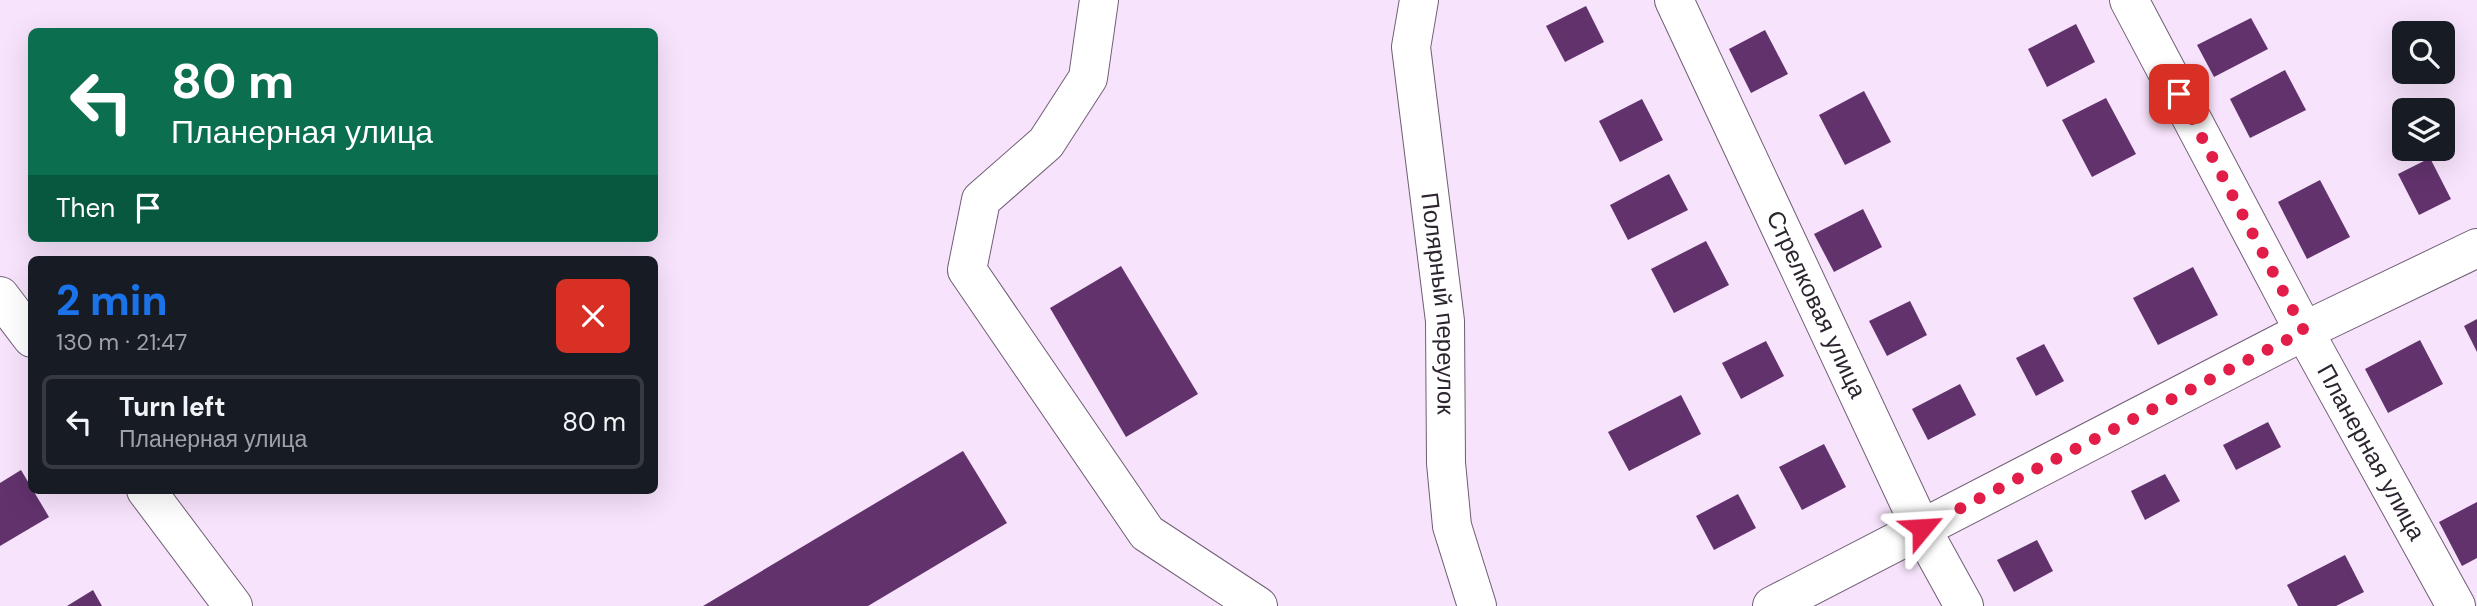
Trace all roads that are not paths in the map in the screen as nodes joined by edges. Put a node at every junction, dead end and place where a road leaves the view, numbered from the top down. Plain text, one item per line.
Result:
1 (1099, 0) edge
2 (1419, 0) edge
3 (1674, 0) edge
4 (2129, 0) edge
5 (2477, 248) edge
6 (0, 296) edge
7 (2304, 331) junction
8 (28, 333) edge
9 (149, 494) edge
10 (1922, 528) junction
11 (233, 606) edge
12 (1258, 606) edge
13 (1477, 606) edge
14 (1772, 606) edge
15 (1964, 606) edge
16 (2456, 606) edge

1 - 12 street
2 - 13 street, Полярный переулок
3 - 10 street, Стрелковая улица
4 - 7 street, Планерная улица
5 - 7 street
6 - 8 street
7 - 10 street
7 - 16 street, Планерная улица
9 - 11 street
10 - 14 street
10 - 15 street, Стрелковая улица

